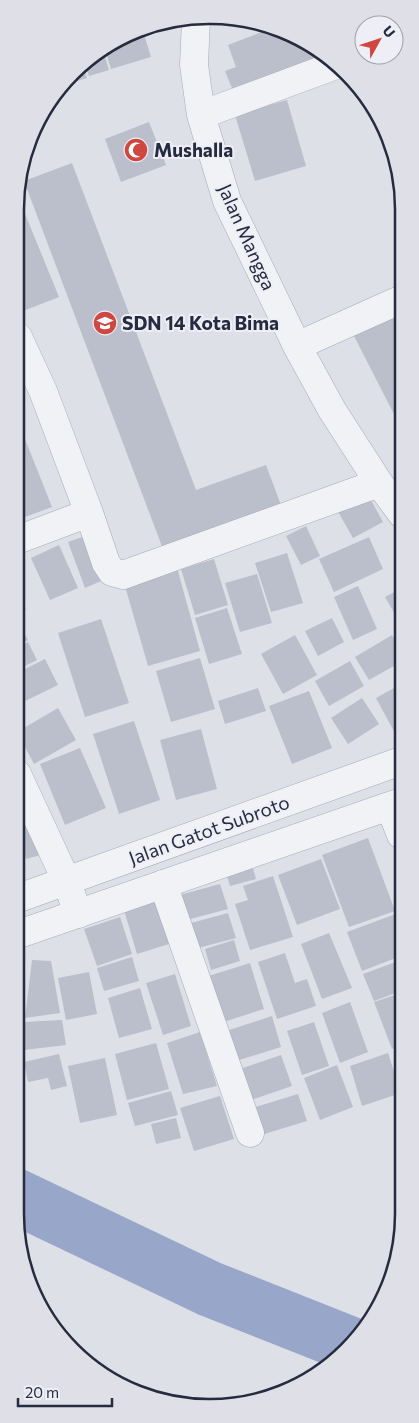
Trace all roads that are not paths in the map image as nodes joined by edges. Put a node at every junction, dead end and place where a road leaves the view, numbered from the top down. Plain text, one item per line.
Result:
1 (196, 24) edge
2 (329, 68) edge
3 (201, 115) junction
4 (395, 302) edge
5 (297, 346) junction
6 (24, 350) edge
7 (379, 483) junction
8 (395, 505) edge
9 (89, 513) junction
10 (24, 537) edge
11 (395, 763) edge
12 (24, 791) edge
13 (395, 805) edge
14 (67, 882) junction
15 (163, 884) junction
16 (24, 896) edge
17 (78, 914) junction
18 (24, 932) edge
19 (250, 1133) dead end

1 - 3 street, Jalan Mangga
2 - 3 street
3 - 5 street, Jalan Mangga
4 - 5 street
5 - 7 street, Jalan Mangga
6 - 9 street
7 - 8 street, Jalan Mangga
7 - 9 street
9 - 10 street
11 - 14 street, Jalan Gatot Subroto
12 - 14 street
13 - 15 street, Jalan Gatot Subroto
14 - 16 street, Jalan Gatot Subroto
14 - 17 street
15 - 17 street, Jalan Gatot Subroto
15 - 19 street
17 - 18 street, Jalan Gatot Subroto

